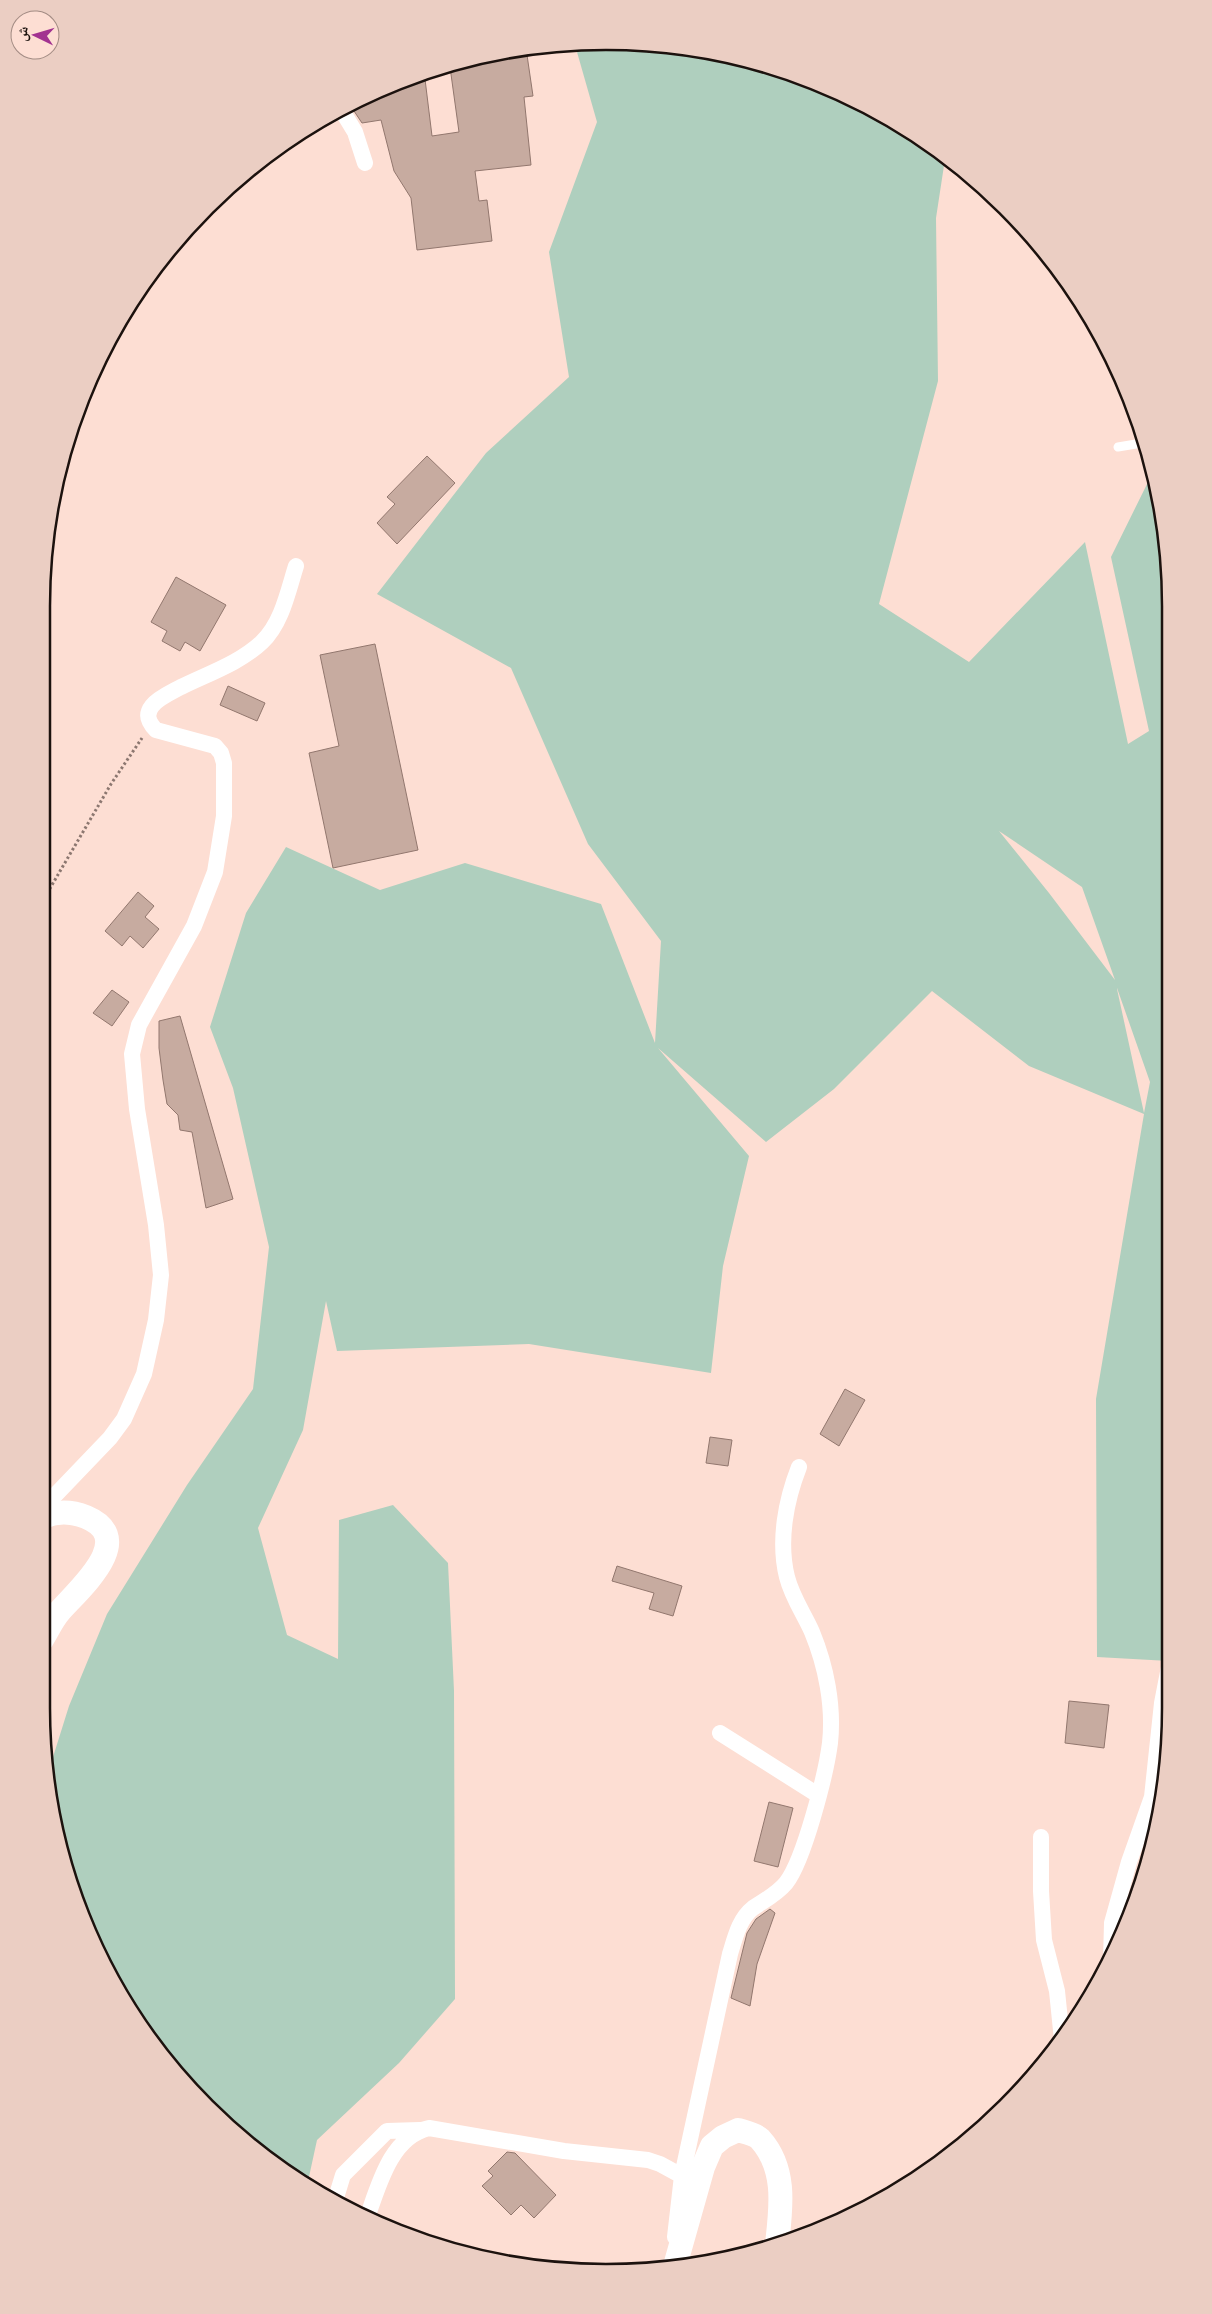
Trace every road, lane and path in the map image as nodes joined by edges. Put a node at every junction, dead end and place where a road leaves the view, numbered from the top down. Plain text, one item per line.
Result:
1 (345, 115) edge
2 (365, 163) dead end
3 (1137, 444) edge
4 (1118, 447) dead end
5 (296, 566) dead end
6 (150, 724) junction
7 (50, 888) edge
8 (800, 1466) dead end
9 (50, 1502) edge
10 (50, 1514) edge
11 (50, 1627) edge
12 (1162, 1703) edge
13 (720, 1733) dead end
14 (818, 1795) junction
15 (1041, 1837) dead end
16 (1112, 1940) edge
17 (1061, 2027) edge
18 (421, 2130) junction
19 (682, 2176) junction
20 (337, 2195) edge
21 (370, 2212) edge
22 (778, 2236) edge
23 (675, 2259) edge
24 (676, 2259) edge

1 - 2 street
3 - 4 lane
5 - 6 street
6 - 7 path
6 - 9 street
8 - 14 street
10 - 11 main road
12 - 16 street
13 - 14 street
14 - 19 street
15 - 17 street
18 - 19 street
18 - 20 street
18 - 21 street
19 - 23 street
22 - 24 main road

